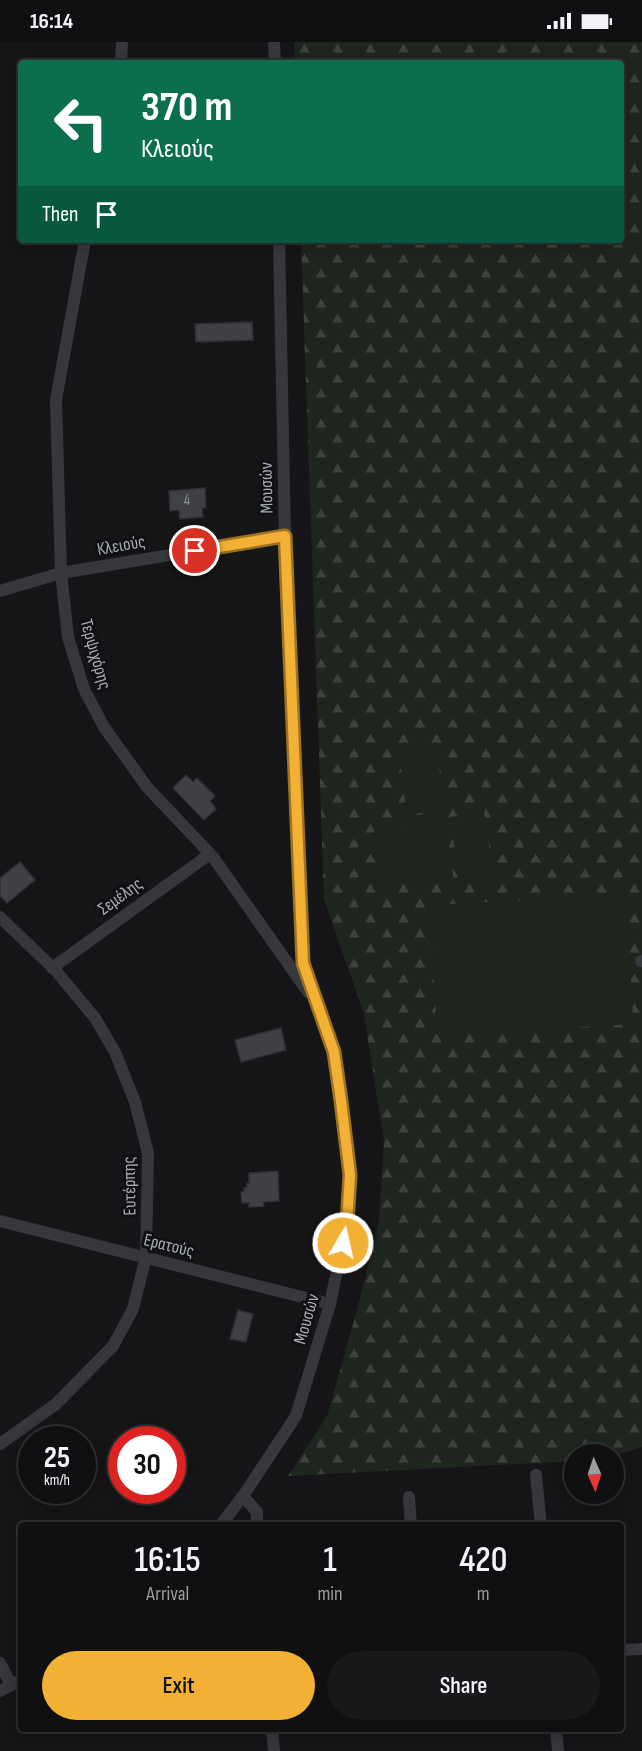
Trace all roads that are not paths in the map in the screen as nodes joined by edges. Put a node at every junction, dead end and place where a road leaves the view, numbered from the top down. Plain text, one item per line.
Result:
1 (122, 42) edge
2 (274, 42) edge
3 (121, 60) edge
4 (275, 60) edge
5 (84, 243) edge
6 (279, 243) edge
7 (285, 536) junction
8 (61, 573) junction
9 (0, 591) edge
10 (210, 854) junction
11 (0, 917) edge
12 (303, 963) junction
13 (290, 965) junction
14 (52, 968) junction
15 (317, 1006) junction
16 (0, 1221) edge
17 (146, 1257) junction
18 (330, 1304) junction
19 (0, 1444) edge
20 (536, 1475) dead end
21 (243, 1496) junction
22 (409, 1497) dead end
23 (223, 1522) edge
24 (257, 1522) edge
25 (411, 1522) edge
26 (541, 1522) edge
27 (642, 1648) edge
28 (624, 1650) edge
29 (0, 1664) edge
30 (11, 1685) edge
31 (272, 1732) edge
32 (556, 1732) edge
33 (274, 1751) edge
34 (558, 1751) edge

1 - 3 street
2 - 4 street
5 - 8 street, Τερψιχόρης
6 - 7 street, Μουσών
7 - 8 street, Κλειούς
7 - 12 street, Μουσών
8 - 9 street, Κλειούς
8 - 10 street, Τερψιχόρης
10 - 13 street, Τερψιχόρης
10 - 14 street, Σεμέλης
11 - 14 street, Ευτέρπης
12 - 13 street
12 - 15 street, Μουσών
13 - 15 street, Τερψιχόρης
14 - 17 street, Ευτέρπης
15 - 18 street, Μουσών
16 - 17 street, Ερατούς
17 - 18 street, Ερατούς
17 - 19 street, Ευτέρπης
18 - 21 street, Μουσών
20 - 26 street
21 - 23 street, Μουσών
21 - 24 street
22 - 25 street
27 - 28 street
29 - 30 street
31 - 33 street
32 - 34 street

